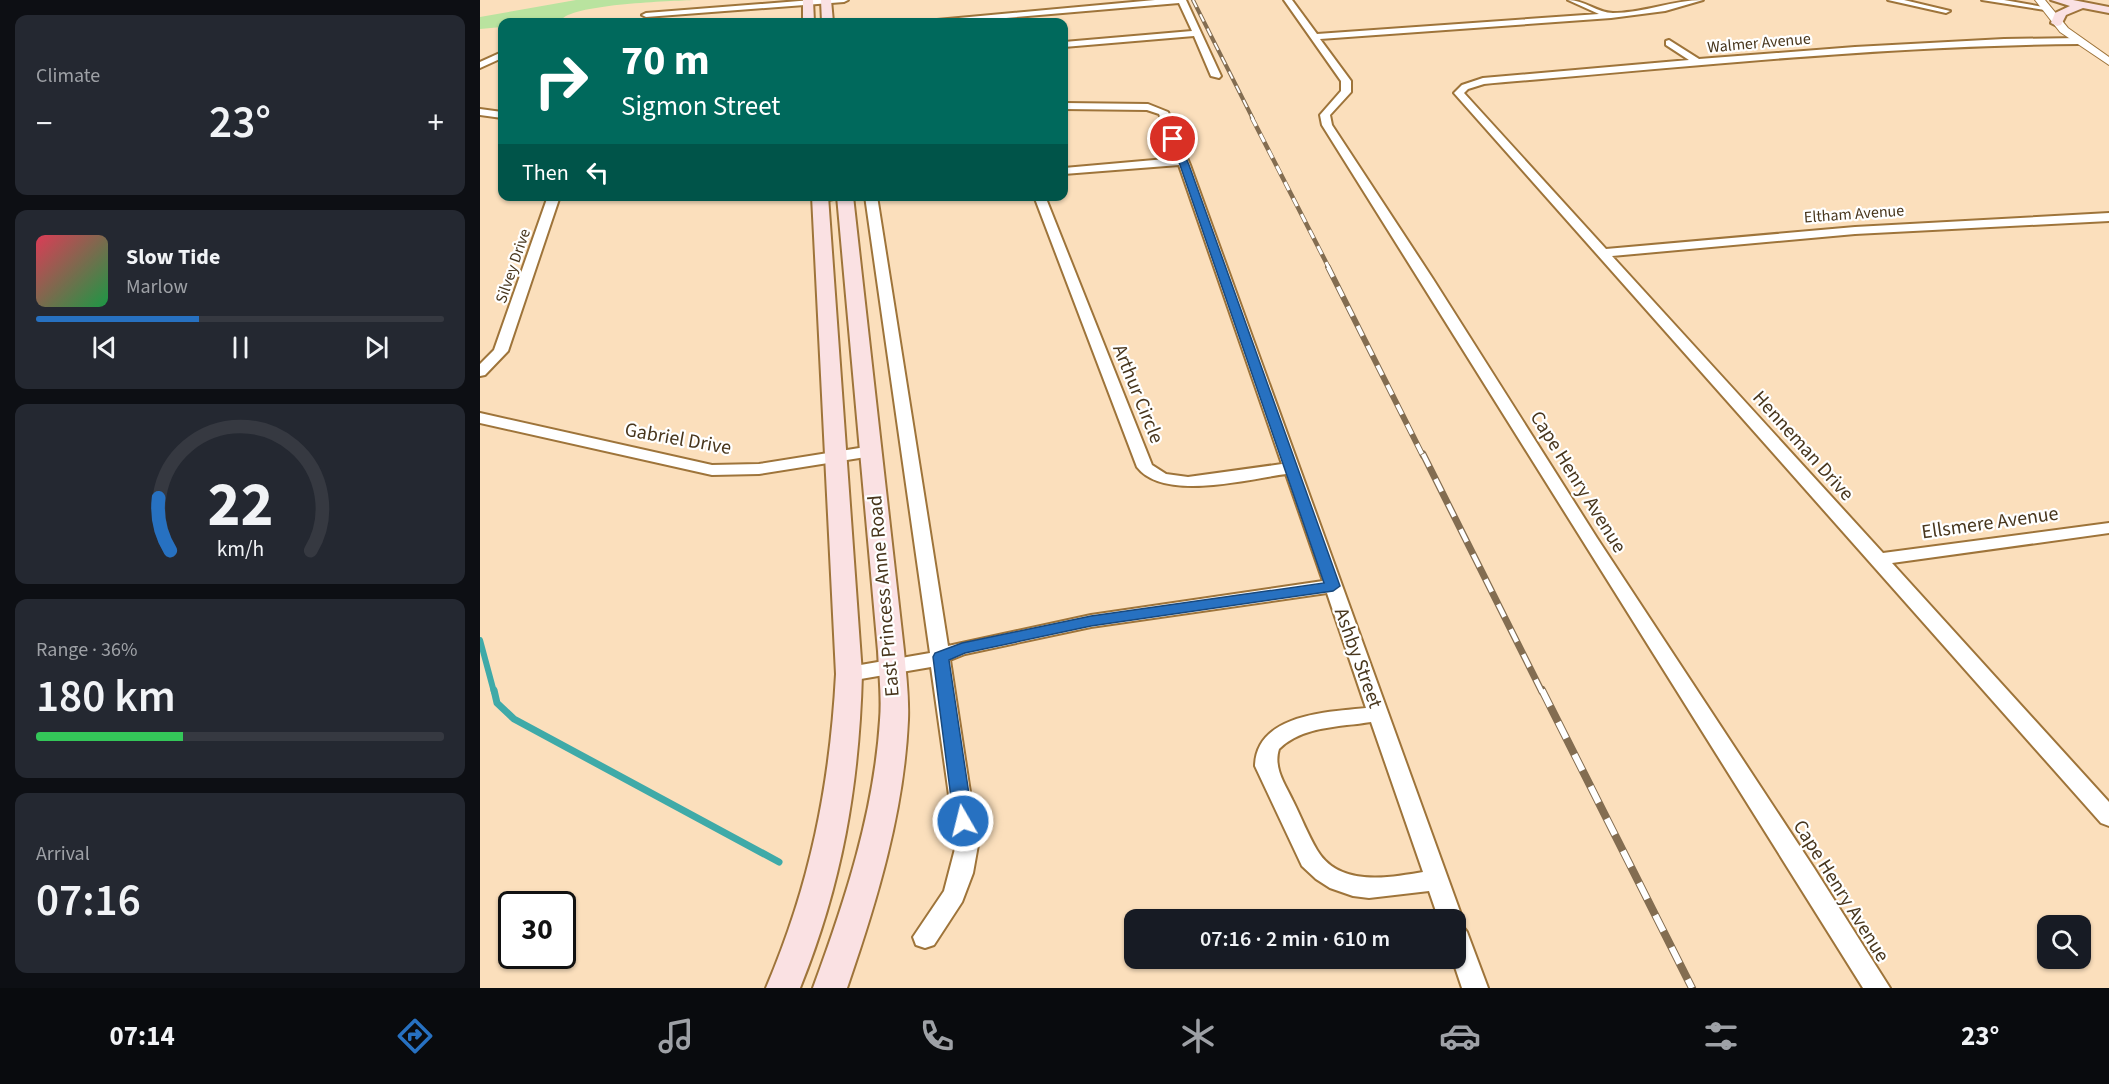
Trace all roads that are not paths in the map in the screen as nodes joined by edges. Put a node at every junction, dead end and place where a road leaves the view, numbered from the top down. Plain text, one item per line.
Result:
1 (844, 0) edge
2 (1182, 0) edge
3 (1288, 0) edge
4 (1572, 0) edge
5 (1699, 0) edge
6 (1892, 0) edge
7 (1986, 0) edge
8 (2056, 0) edge
9 (826, 1) edge
10 (808, 2) edge
11 (2042, 4) edge
12 (2082, 5) junction
13 (2109, 10) edge
14 (1946, 11) dead end
15 (646, 15) dead end
16 (1611, 16) junction
17 (809, 18) edge
18 (828, 18) edge
19 (982, 18) edge
20 (2057, 23) junction
21 (1196, 33) junction
22 (1315, 37) junction
23 (2079, 41) junction
24 (1669, 42) dead end
25 (1068, 45) edge
26 (498, 57) edge
27 (2109, 62) edge
28 (1699, 63) junction
29 (480, 64) edge
30 (1216, 76) dead end
31 (1466, 103) joint
32 (1068, 106) edge
33 (480, 112) edge
34 (498, 114) edge
35 (1183, 161) junction
36 (1068, 171) edge
37 (552, 201) edge
38 (832, 201) edge
39 (833, 201) edge
40 (872, 201) edge
41 (1041, 201) edge
42 (2109, 217) edge
43 (1602, 253) junction
44 (480, 372) edge
45 (480, 418) edge
46 (872, 451) junction
47 (836, 457) junction
48 (1291, 468) junction
49 (2109, 528) edge
50 (1876, 560) junction
51 (1333, 586) junction
52 (941, 657) junction
53 (892, 667) junction
54 (849, 674) junction
55 (1378, 714) junction
56 (2109, 817) edge
57 (1437, 880) junction
58 (1447, 909) edge
59 (925, 937) dead end
60 (1466, 963) edge
61 (783, 988) edge
62 (830, 988) edge
63 (1475, 988) edge
64 (1877, 988) edge

1 - 9 street
2 - 19 street
2 - 21 street
3 - 22 street, Cape Henry Avenue
4 - 16 street
5 - 16 street
6 - 14 street
7 - 11 street
8 - 12 main road
9 - 10 street
9 - 18 main road
10 - 15 street
10 - 17 main road
11 - 20 street
12 - 13 main road
12 - 20 main road
16 - 22 street
20 - 23 street
21 - 25 street
21 - 30 street
22 - 64 street, Cape Henry Avenue
23 - 27 street
23 - 28 street, Walmer Avenue
24 - 28 street
26 - 29 street
28 - 31 street, Walmer Avenue
31 - 43 street, Henneman Drive
32 - 35 street, Ashby Street
33 - 34 street
35 - 36 street
35 - 48 street, Ashby Street
37 - 44 street, Silvey Drive
38 - 47 main road, East Princess Anne Road
39 - 46 main road, East Princess Anne Road
40 - 52 street
41 - 48 street, Arthur Circle
42 - 43 street, Eltham Avenue
43 - 50 street, Henneman Drive
45 - 47 street, Gabriel Drive
46 - 47 street, Gabriel Drive
46 - 53 main road, East Princess Anne Road
47 - 54 main road, East Princess Anne Road
48 - 51 street, Ashby Street
49 - 50 street, Ellsmere Avenue
50 - 56 street, Henneman Drive
51 - 52 street
51 - 55 street, Ashby Street
52 - 53 street
52 - 59 street
53 - 54 street
53 - 62 main road, East Princess Anne Road
54 - 61 main road, East Princess Anne Road
55 - 57 street, Ashby Street
55 - 57 street
57 - 58 street, Ashby Street
60 - 63 street

